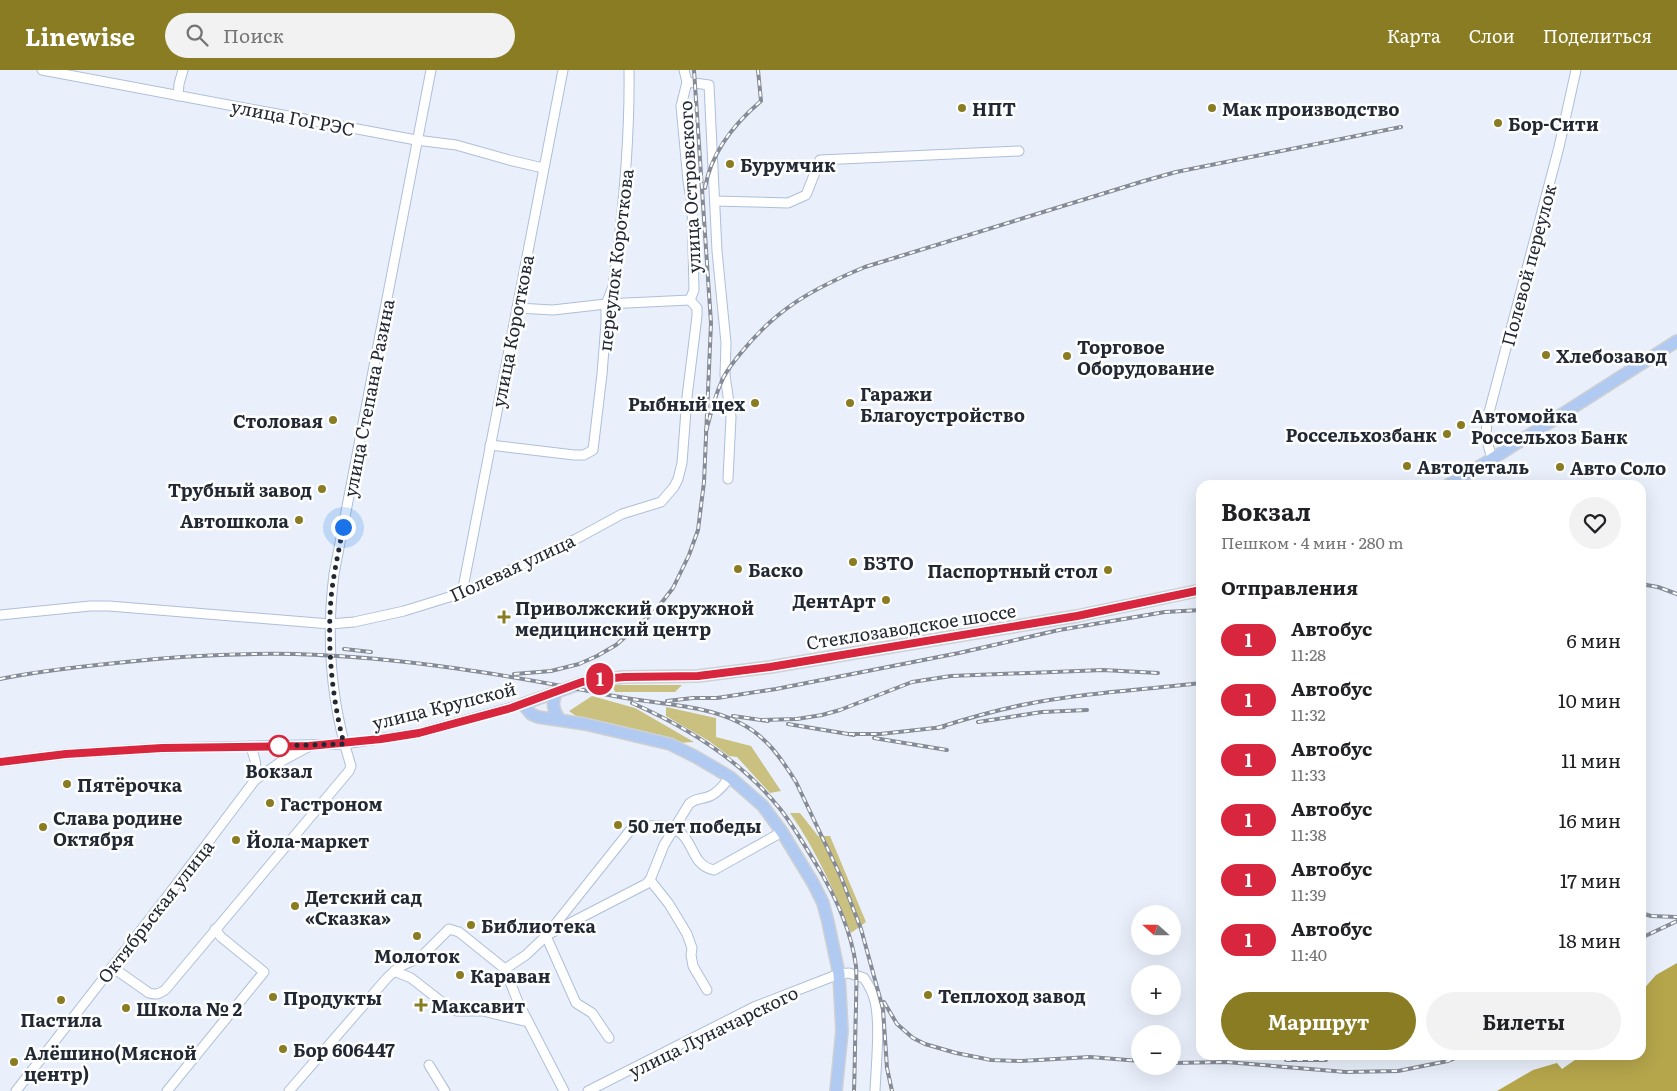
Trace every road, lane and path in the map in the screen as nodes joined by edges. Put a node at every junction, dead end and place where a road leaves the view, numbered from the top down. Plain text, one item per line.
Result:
1 (42, 70) edge
2 (183, 70) edge
3 (431, 70) edge
4 (563, 70) edge
5 (629, 70) edge
6 (684, 70) edge
7 (1576, 70) edge
8 (687, 82) junction
9 (178, 96) junction
10 (416, 140) junction
11 (1019, 151) dead end
12 (543, 168) junction
13 (715, 201) junction
14 (690, 300) junction
15 (606, 304) junction
16 (517, 308) junction
17 (1677, 341) edge
18 (490, 445) junction
19 (1492, 459) junction
20 (678, 479) joint
21 (728, 479) dead end
22 (1456, 480) edge
23 (1196, 591) edge
24 (462, 593) junction
25 (0, 615) edge
26 (330, 624) junction
27 (624, 677) joint
28 (557, 691) junction
29 (523, 704) junction
30 (560, 720) junction
31 (344, 744) junction
32 (250, 746) junction
33 (309, 746) junction
34 (0, 762) edge
35 (730, 777) junction
36 (255, 780) junction
37 (674, 829) junction
38 (782, 832) junction
39 (650, 880) junction
40 (215, 929) junction
41 (546, 936) junction
42 (112, 967) junction
43 (505, 969) junction
44 (394, 970) junction
45 (839, 974) junction
46 (707, 990) dead end
47 (528, 1022) junction
48 (609, 1038) dead end
49 (429, 1065) dead end
50 (16, 1091) edge
51 (167, 1091) edge
52 (290, 1091) edge
53 (445, 1091) edge
54 (564, 1091) edge
55 (588, 1091) edge
56 (836, 1091) edge
57 (875, 1091) edge

1 - 9 street, улица ГоГРЭС
2 - 9 street
3 - 10 street
4 - 12 street, улица Короткова
5 - 15 street, переулок Короткова
6 - 8 street, улица Островского
7 - 19 street, Полевой переулок
8 - 13 street
8 - 14 street, улица Островского
9 - 10 street, улица ГоГРЭС
10 - 12 street, улица ГоГРЭС
10 - 26 street, улица Степана Разина
11 - 13 street
12 - 16 street, улица Короткова
13 - 21 street
14 - 15 street
14 - 20 street, улица Островского
15 - 16 street
15 - 18 street, переулок Короткова
16 - 18 street, улица Короткова
17 - 19 main road
18 - 24 street, улица Короткова
19 - 22 main road
20 - 24 street, Полевая улица
23 - 27 main road, Стеклозаводское шоссе
24 - 26 street, Полевая улица
25 - 26 street, Полевая улица
26 - 31 street, улица Степана Разина
27 - 28 main road, улица Крупской
28 - 29 main road, улица Крупской
28 - 30 main road
29 - 30 main road
29 - 31 street, улица Крупской
30 - 35 main road
31 - 33 street, улица Крупской
31 - 40 street, улица Степана Разина
32 - 33 street, улица Крупской
32 - 34 street, улица Крупской
32 - 36 street
33 - 36 street, Октябрьская улица
35 - 37 street
35 - 38 main road
36 - 42 street, Октябрьская улица
37 - 38 street
37 - 39 street
37 - 41 street
38 - 45 main road
39 - 41 street
39 - 46 street
40 - 42 street, улица Степана Разина
40 - 51 street
41 - 43 street
41 - 48 street
42 - 50 street, Октябрьская улица
43 - 44 street
43 - 47 street
44 - 47 street
44 - 52 street
45 - 55 street, улица Луначарского
45 - 56 main road
45 - 57 street
47 - 54 street
49 - 53 street

